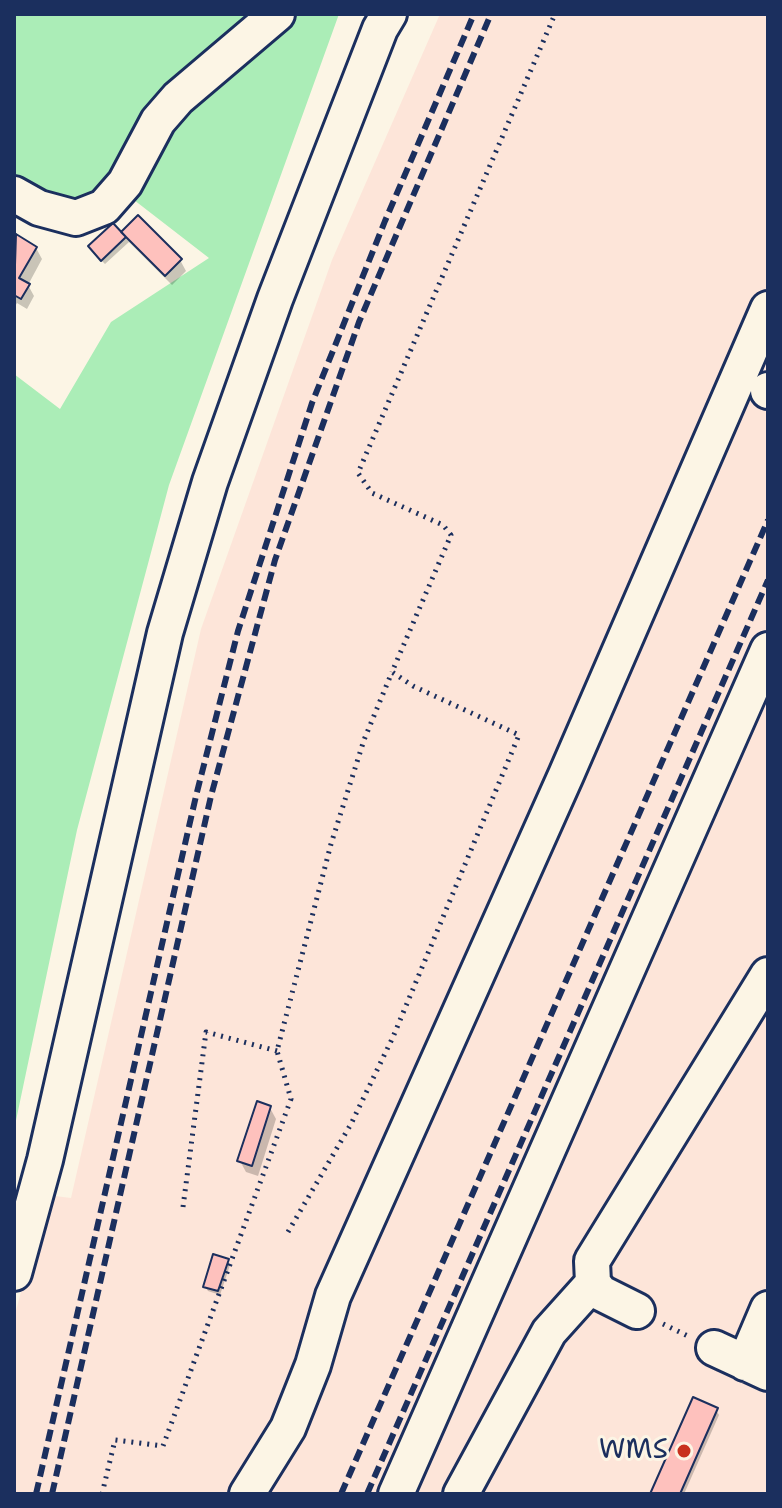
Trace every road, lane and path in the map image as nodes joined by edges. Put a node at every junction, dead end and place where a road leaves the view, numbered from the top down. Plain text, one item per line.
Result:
1 (277, 14) edge
2 (389, 14) edge
3 (555, 14) edge
4 (14, 194) edge
5 (768, 309) edge
6 (768, 650) edge
7 (392, 672) junction
8 (768, 975) edge
9 (277, 1051) junction
10 (183, 1207) dead end
11 (288, 1232) dead end
12 (14, 1273) edge
13 (593, 1283) junction
14 (768, 1309) edge
15 (637, 1311) joint
16 (714, 1348) joint
17 (756, 1368) edge
18 (102, 1494) edge
19 (247, 1494) edge
20 (396, 1494) edge
21 (461, 1494) edge

1 - 4 street
2 - 12 street
3 - 7 path
5 - 19 street
6 - 20 street
7 - 9 path
7 - 11 path
8 - 13 street
9 - 10 path
9 - 18 path
13 - 15 street
13 - 21 street
14 - 17 street
15 - 16 path
16 - 17 street

